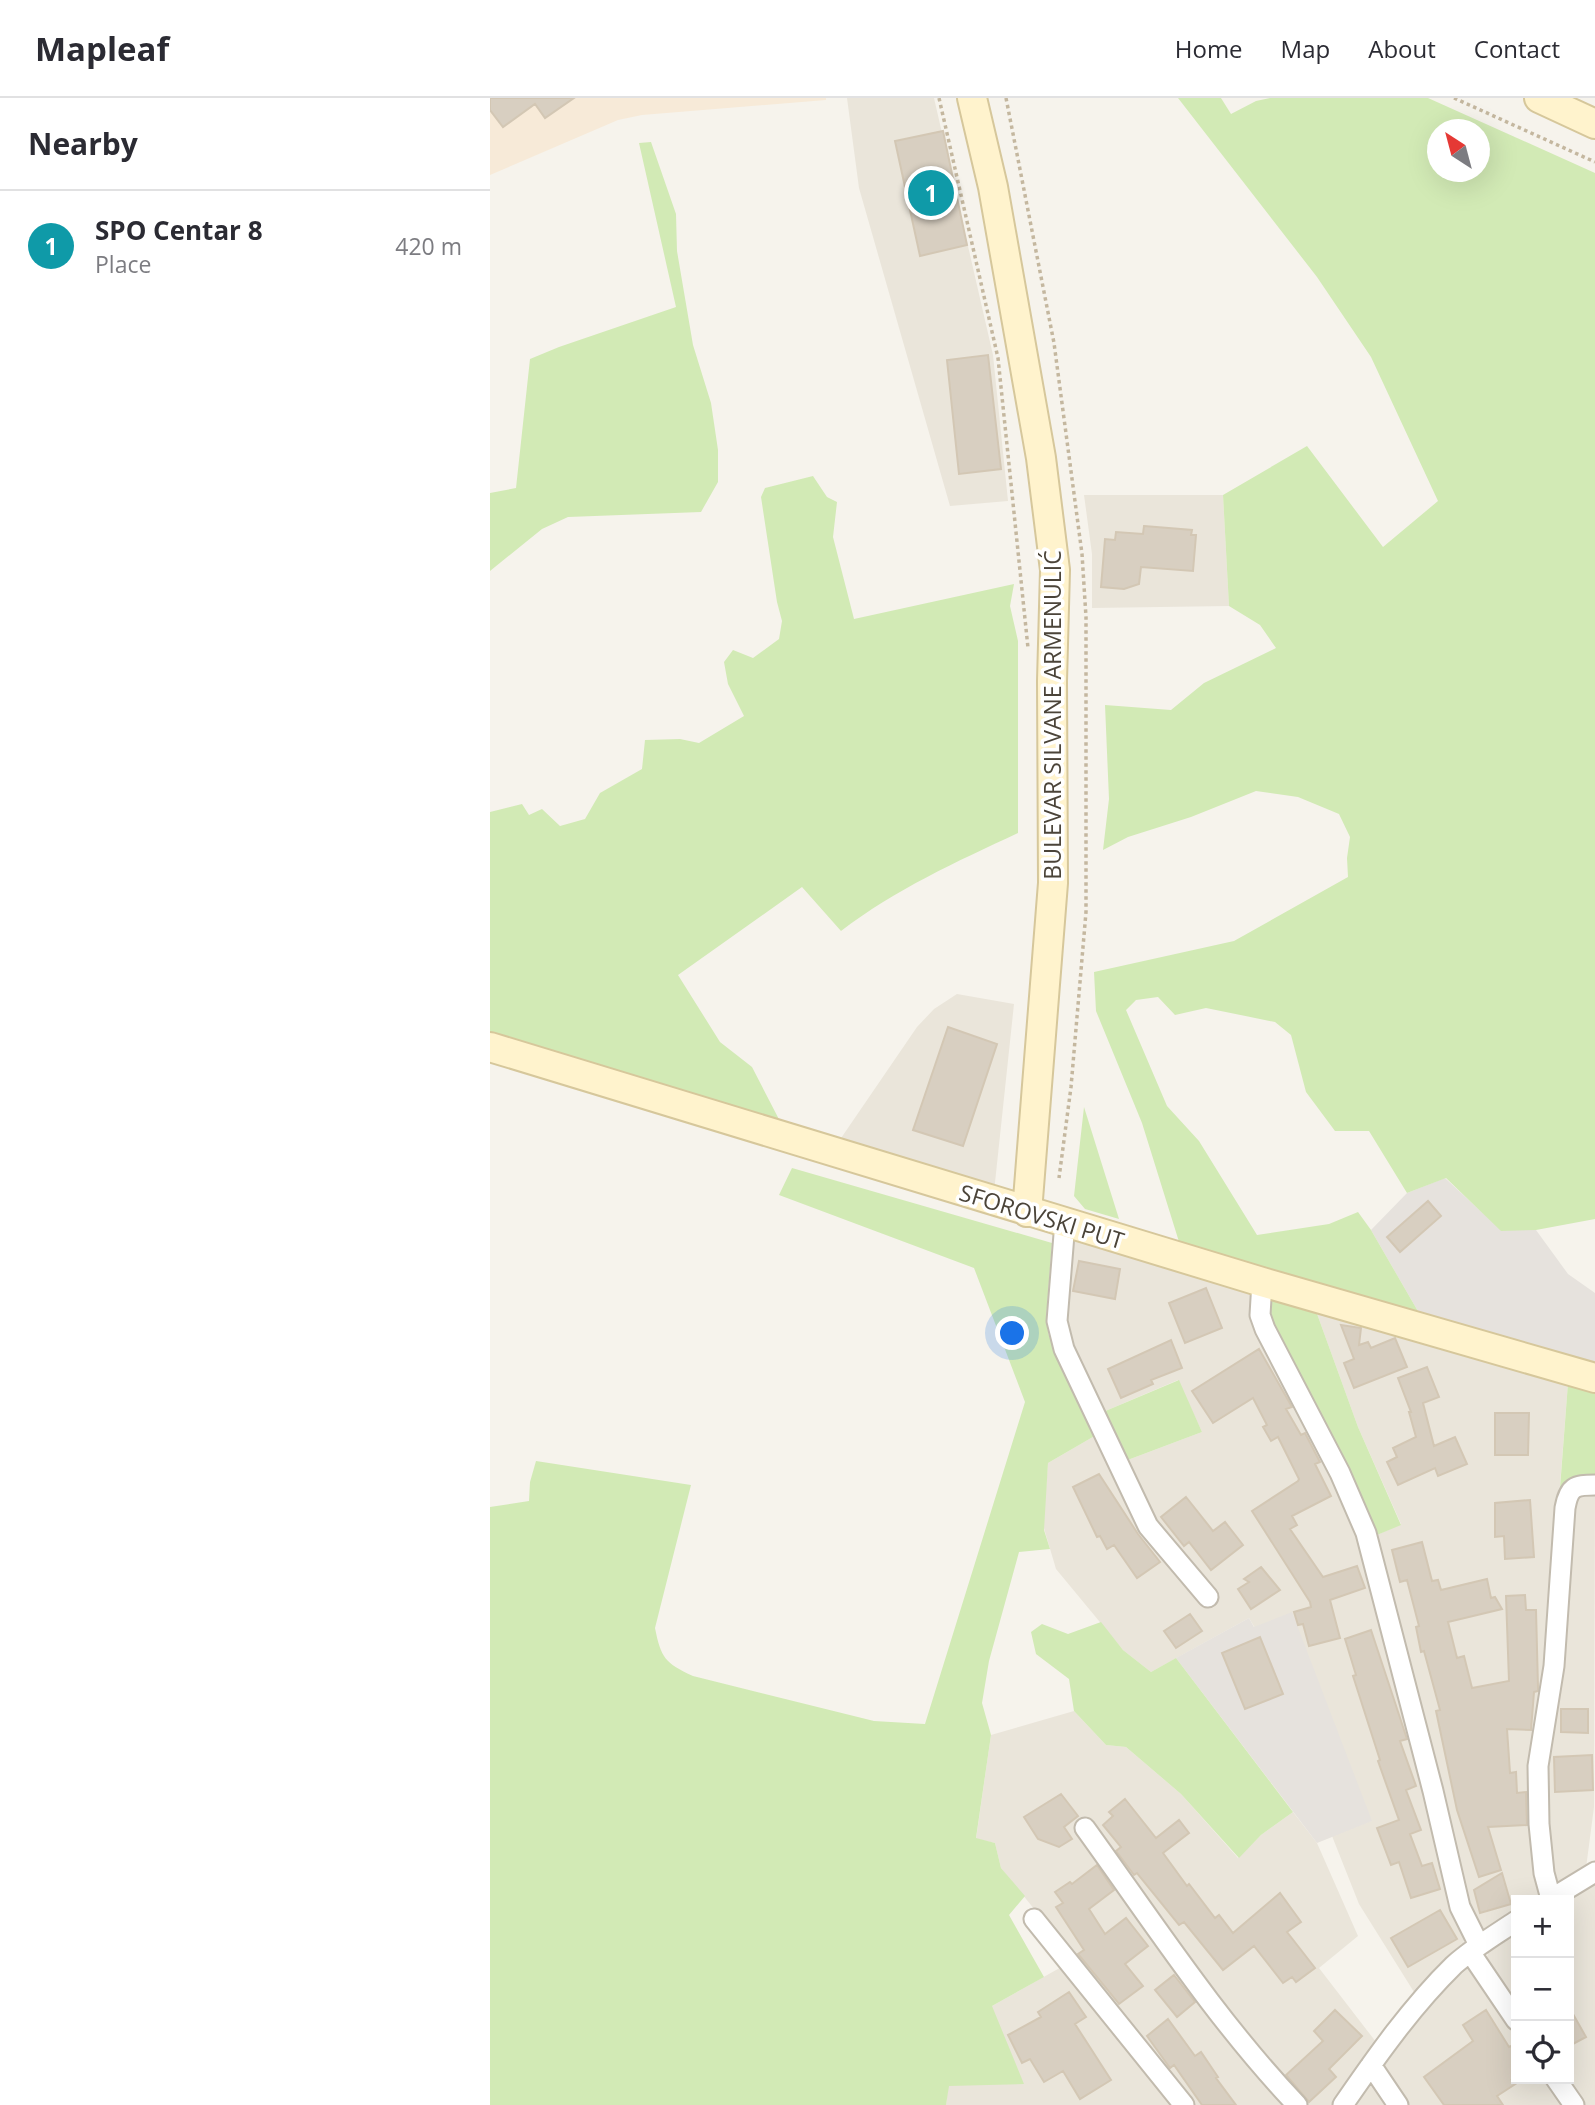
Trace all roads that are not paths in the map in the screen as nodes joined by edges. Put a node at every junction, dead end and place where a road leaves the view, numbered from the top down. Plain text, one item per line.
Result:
1 (972, 98) edge
2 (1539, 98) edge
3 (1595, 124) edge
4 (490, 1047) edge
5 (1027, 1212) junction
6 (1065, 1222) junction
7 (1262, 1282) junction
8 (1595, 1378) edge
9 (1595, 1485) edge
10 (1208, 1597) dead end
11 (1086, 1828) dead end
12 (1595, 1872) edge
13 (1549, 1895) edge
14 (1558, 1895) edge
15 (1034, 1919) dead end
16 (1511, 1925) edge
17 (1475, 1949) junction
18 (1511, 2011) edge
19 (1371, 2065) junction
20 (1559, 2084) edge
21 (1184, 2105) edge
22 (1297, 2105) edge
23 (1343, 2105) edge
24 (1398, 2105) edge
25 (1574, 2105) edge

1 - 5 street, BULEVAR SILVANE ARMENULIĆ
2 - 3 street
4 - 5 street, SFOROVSKI PUT
5 - 6 street, SFOROVSKI PUT
6 - 7 street, SFOROVSKI PUT
6 - 10 street
7 - 8 street, SFOROVSKI PUT
7 - 17 street
9 - 13 street
11 - 22 street
12 - 14 street
15 - 21 street
16 - 17 street
17 - 18 street
17 - 19 street
19 - 23 street
19 - 24 street
20 - 25 street

